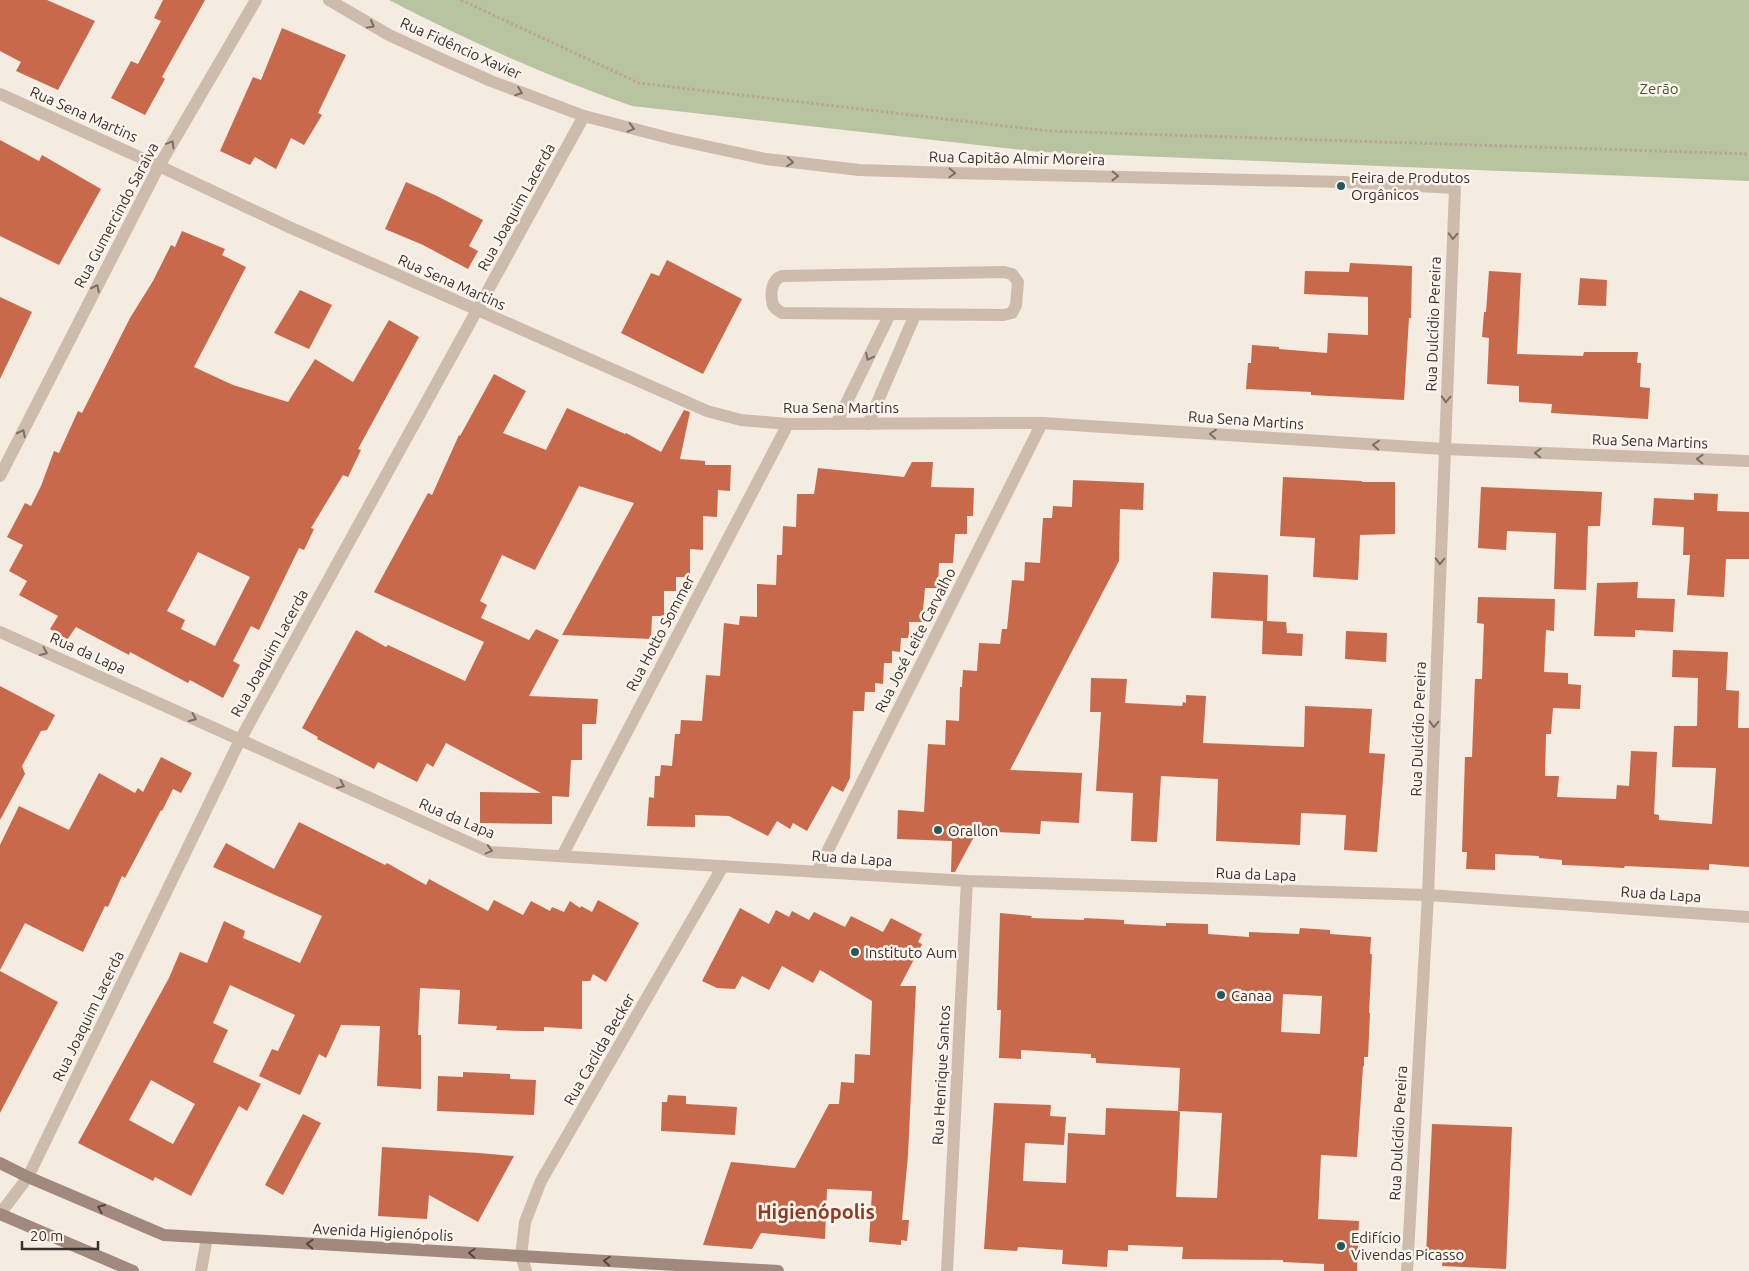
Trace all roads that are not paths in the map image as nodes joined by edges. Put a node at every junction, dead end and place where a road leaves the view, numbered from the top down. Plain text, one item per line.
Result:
1 (256, 0) edge
2 (329, 0) edge
3 (0, 94) edge
4 (584, 116) junction
5 (159, 166) junction
6 (1455, 188) joint
7 (478, 311) junction
8 (890, 314) junction
9 (915, 315) junction
10 (1042, 423) junction
11 (788, 424) junction
12 (836, 424) junction
13 (868, 424) junction
14 (1444, 449) junction
15 (1749, 461) edge
16 (0, 476) edge
17 (0, 632) edge
18 (240, 740) junction
19 (562, 856) junction
20 (723, 866) junction
21 (817, 872) junction
22 (966, 881) junction
23 (1428, 895) junction
24 (1749, 917) edge
25 (0, 1163) edge
26 (28, 1177) junction
27 (0, 1214) edge
28 (208, 1238) junction
29 (521, 1256) junction
30 (133, 1271) edge
31 (201, 1271) edge
32 (526, 1271) edge
33 (778, 1271) edge
34 (947, 1271) edge
35 (1407, 1271) edge

5 -> 1 street, Rua Gumercindo Saraiva
2 -> 4 street, Rua Fidêncio Xavier
3 - 5 street, Rua Sena Martins
4 -> 6 street, Rua Capitão Almir Moreira
4 - 7 street, Rua Joaquim Lacerda
5 - 7 street, Rua Sena Martins
16 -> 5 street, Rua Gumercindo Saraiva
6 -> 14 street, Rua Dulcídio Pereira
7 - 11 street, Rua Sena Martins
7 - 18 street, Rua Joaquim Lacerda
8 - 9 street
8 - 9 street
8 -> 12 street
9 - 13 street
10 - 13 street, Rua Sena Martins
14 -> 10 street, Rua Sena Martins
10 - 21 street, Rua José Leite Carvalho
11 - 12 street, Rua Sena Martins
11 - 19 street, Rua Hotto Sommer
12 - 13 street, Rua Sena Martins
15 -> 14 street, Rua Sena Martins
14 -> 23 street, Rua Dulcídio Pereira
17 -> 18 street, Rua da Lapa
18 -> 19 street, Rua da Lapa
18 - 26 street, Rua Joaquim Lacerda
19 - 20 street, Rua da Lapa
20 - 21 street, Rua da Lapa
20 - 29 street, Rua Cacilda Becker
21 - 22 street, Rua da Lapa
22 - 23 street, Rua da Lapa
22 - 34 street, Rua Henrique Santos
23 - 24 street, Rua da Lapa
23 - 35 street, Rua Dulcídio Pereira
25 - 26 main road, Avenida Higienópolis
26 - 27 street, Rua Joaquim Lacerda
28 -> 26 main road, Avenida Higienópolis
27 - 30 main road
29 -> 28 main road, Avenida Higienópolis
28 - 31 street
29 - 32 street
33 -> 29 main road, Avenida Higienópolis

